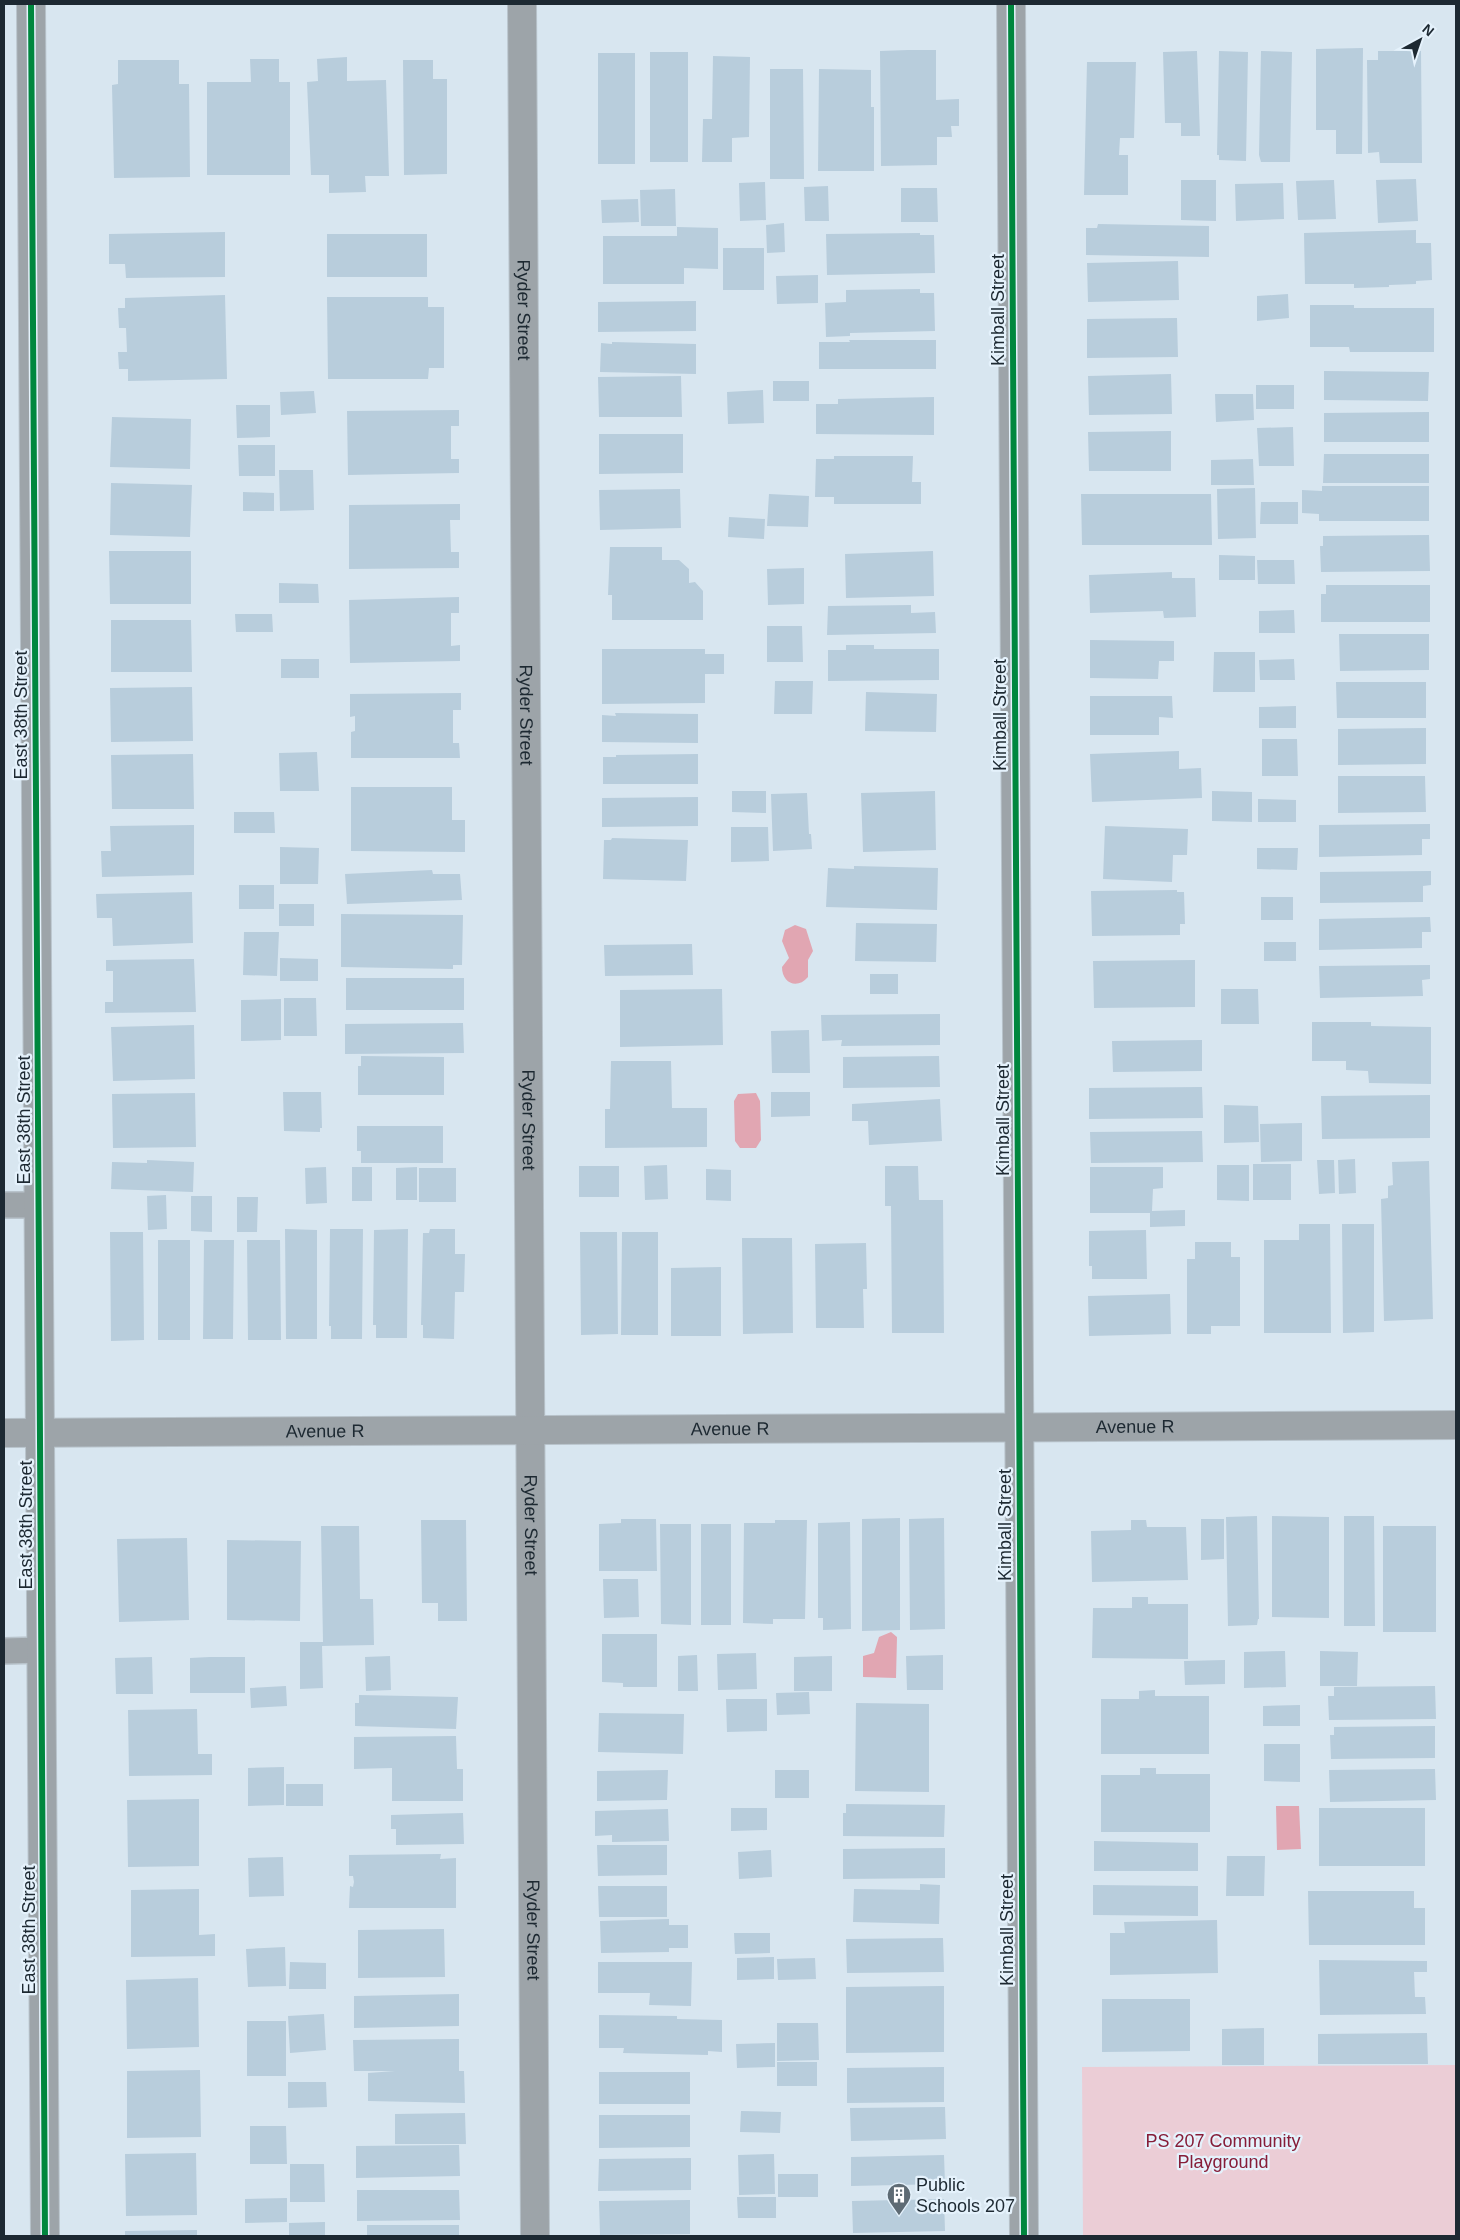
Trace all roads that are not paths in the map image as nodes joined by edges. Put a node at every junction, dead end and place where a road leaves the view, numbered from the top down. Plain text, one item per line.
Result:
1 (31, 4) edge
2 (522, 4) edge
3 (1011, 4) edge
4 (4, 1205) edge
5 (39, 1205) junction
6 (1456, 1425) edge
7 (1019, 1427) junction
8 (530, 1430) junction
9 (4, 1432) edge
10 (40, 1433) junction
11 (42, 1650) junction
12 (4, 1651) edge
13 (45, 2236) edge
14 (535, 2236) edge
15 (1024, 2236) edge

1 - 5 street, East 38th Street
2 - 8 street, Ryder Street
3 - 7 street, Kimball Street
4 - 5 lane
5 - 10 street, East 38th Street
6 - 7 street, Avenue R
7 - 8 street, Avenue R
7 - 15 street, Kimball Street
8 - 10 street, Avenue R
8 - 14 street, Ryder Street
9 - 10 street, Avenue R
10 - 11 street, East 38th Street
11 - 12 lane
11 - 13 street, East 38th Street

